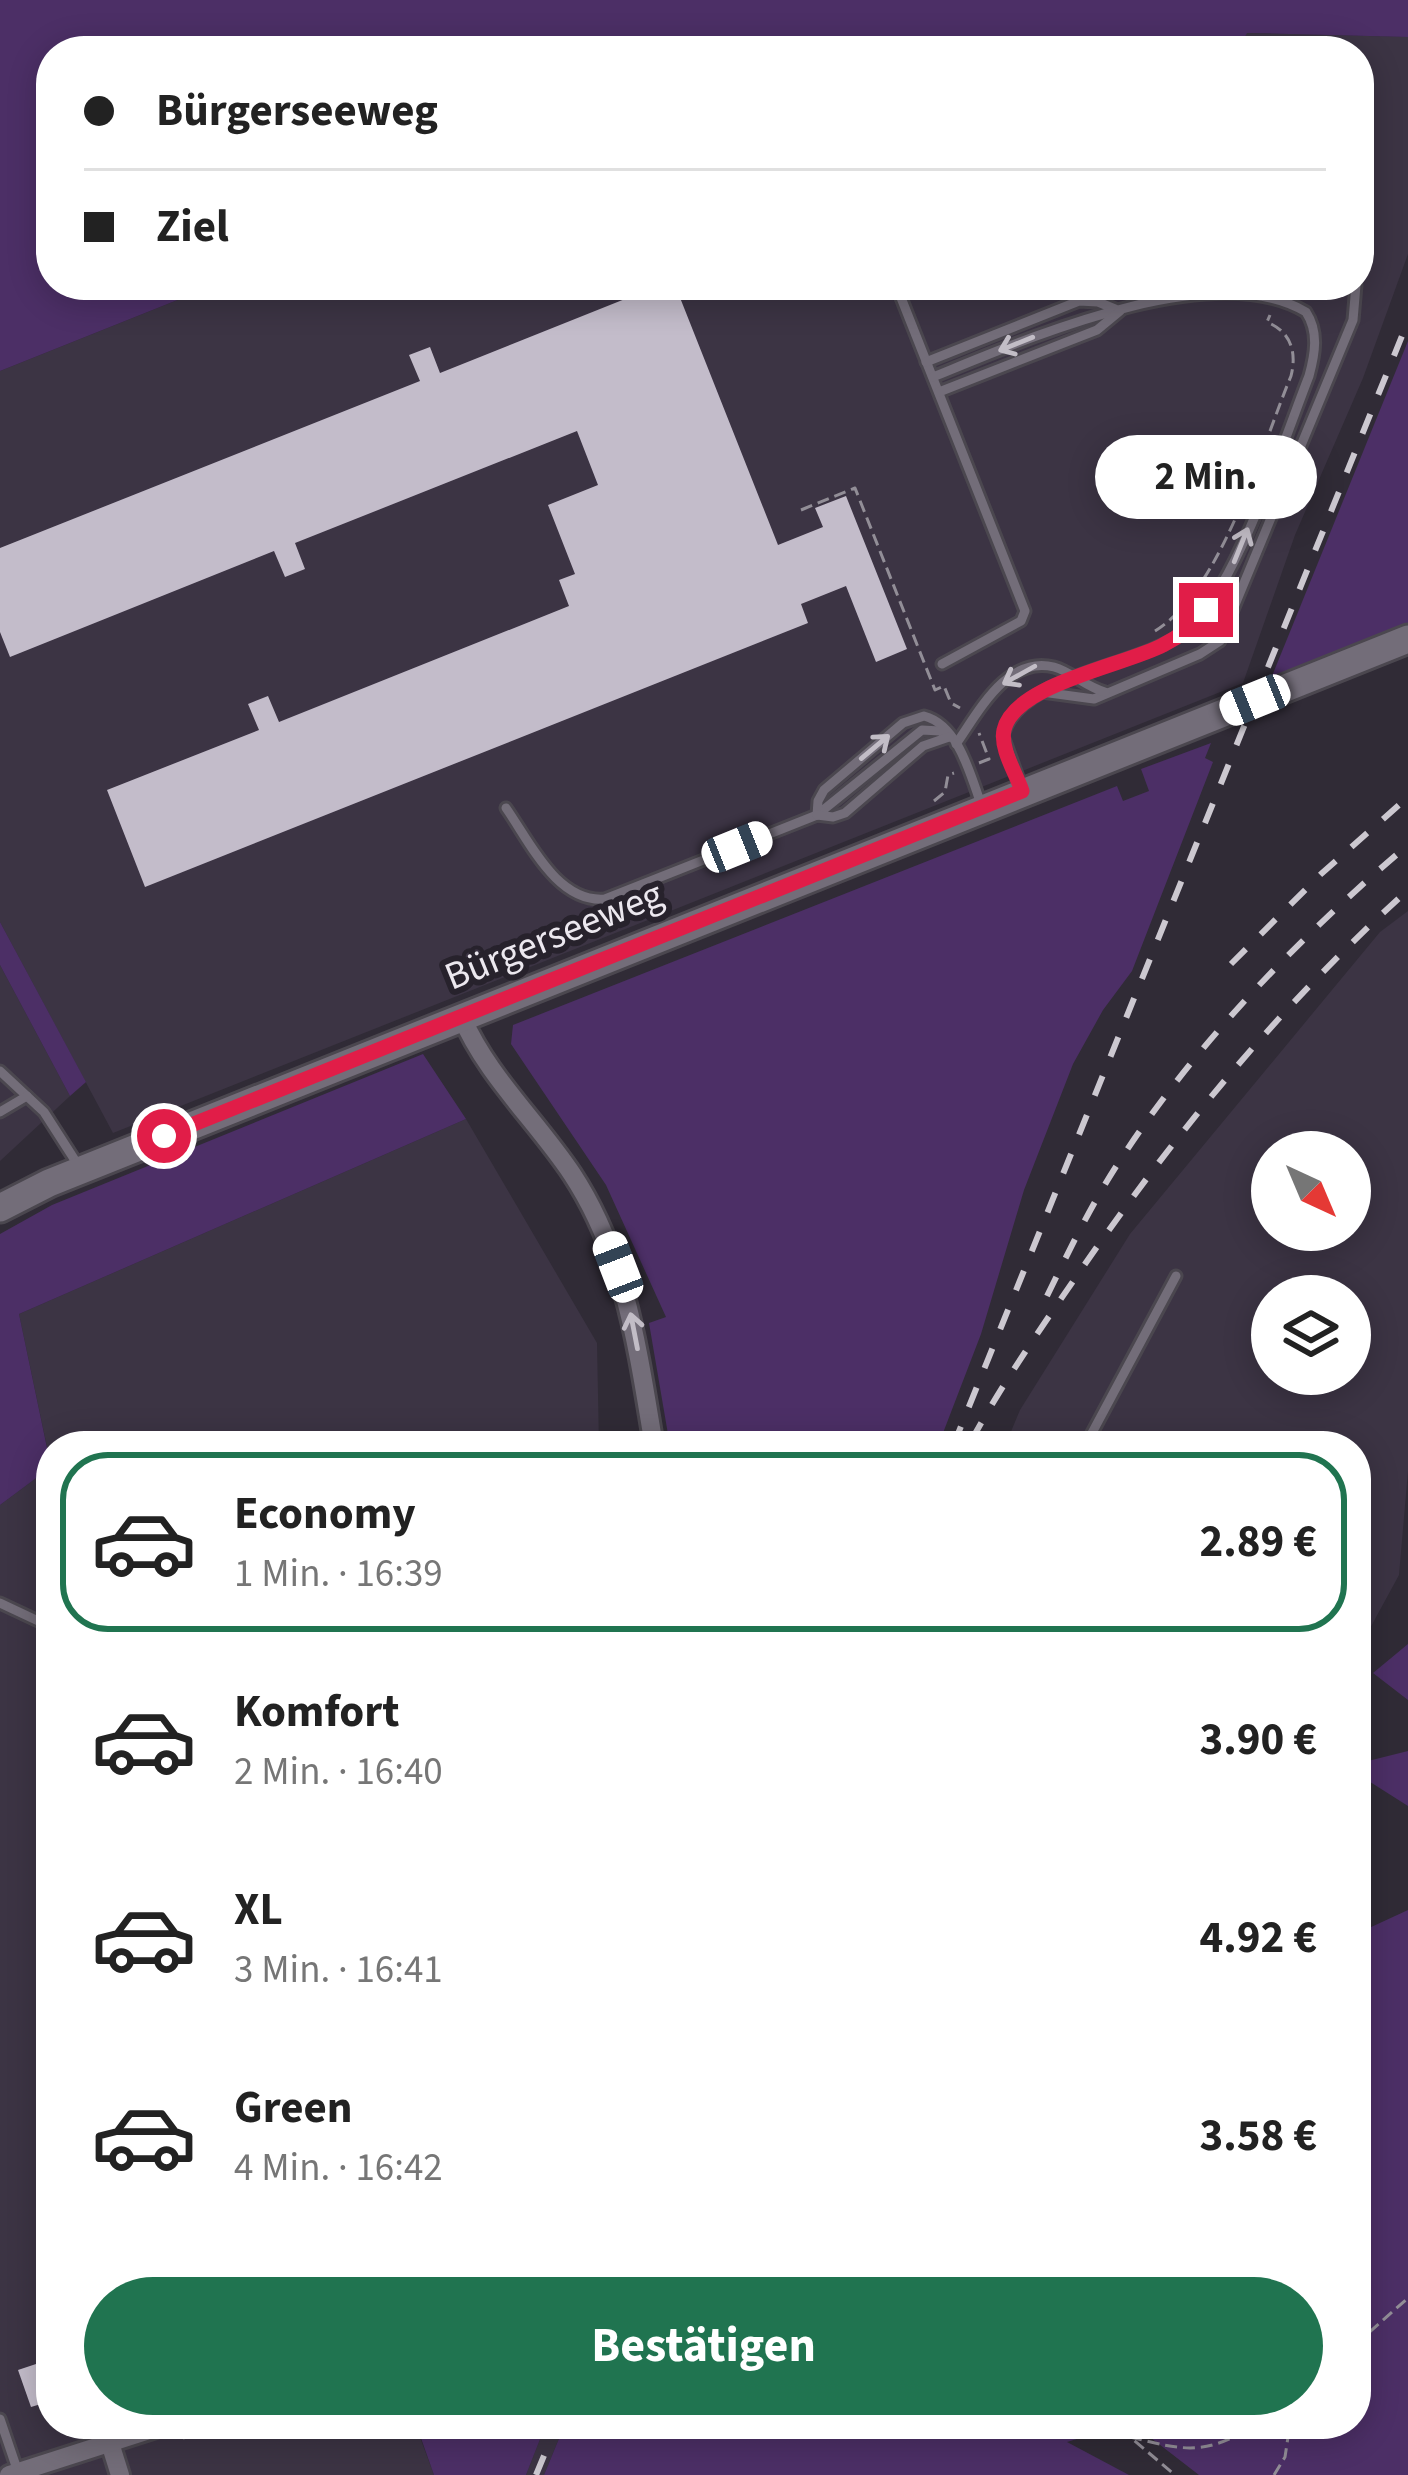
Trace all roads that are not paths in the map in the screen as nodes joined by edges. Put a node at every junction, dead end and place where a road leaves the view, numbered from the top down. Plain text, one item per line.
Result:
1 (902, 300) edge
2 (1180, 300) edge
3 (1260, 300) edge
4 (1355, 300) edge
5 (1120, 311) junction
6 (926, 362) junction
7 (933, 377) junction
8 (938, 392) junction
9 (1408, 639) edge
10 (942, 664) dead end
11 (1077, 678) junction
12 (1042, 692) junction
13 (1105, 692) junction
14 (953, 741) junction
15 (1022, 791) junction
16 (982, 807) junction
17 (506, 808) dead end
18 (817, 814) junction
19 (461, 1016) junction
20 (0, 1071) edge
21 (27, 1096) junction
22 (0, 1112) edge
23 (80, 1170) junction
24 (0, 1208) edge
25 (1176, 1276) dead end
26 (651, 1431) edge
27 (1093, 1431) edge
28 (0, 1603) edge
29 (36, 1620) edge
30 (0, 2420) edge
31 (122, 2439) edge
32 (110, 2443) junction
33 (14, 2474) edge
34 (120, 2475) edge

1 - 6 lane
2 -> 5 lane
11 -> 3 lane
4 - 13 lane
5 - 6 lane
5 -> 7 lane
5 - 8 lane
6 - 7 lane
7 - 8 lane
8 - 10 lane
9 - 15 street, Bürgerseeweg
11 - 12 lane
11 - 13 lane
11 -> 14 lane
12 - 13 lane
12 - 15 lane
14 - 16 lane
14 - 18 lane
18 -> 14 lane
15 - 16 street, Bürgerseeweg
16 - 19 street, Bürgerseeweg
17 - 18 lane
19 - 23 street, Bürgerseeweg
26 -> 19 street
20 - 21 lane
21 - 22 lane
21 - 23 lane
23 - 24 street, Bürgerseeweg
25 - 27 lane
28 - 29 lane
30 - 33 lane
31 - 32 street
32 - 33 street
32 - 34 street

